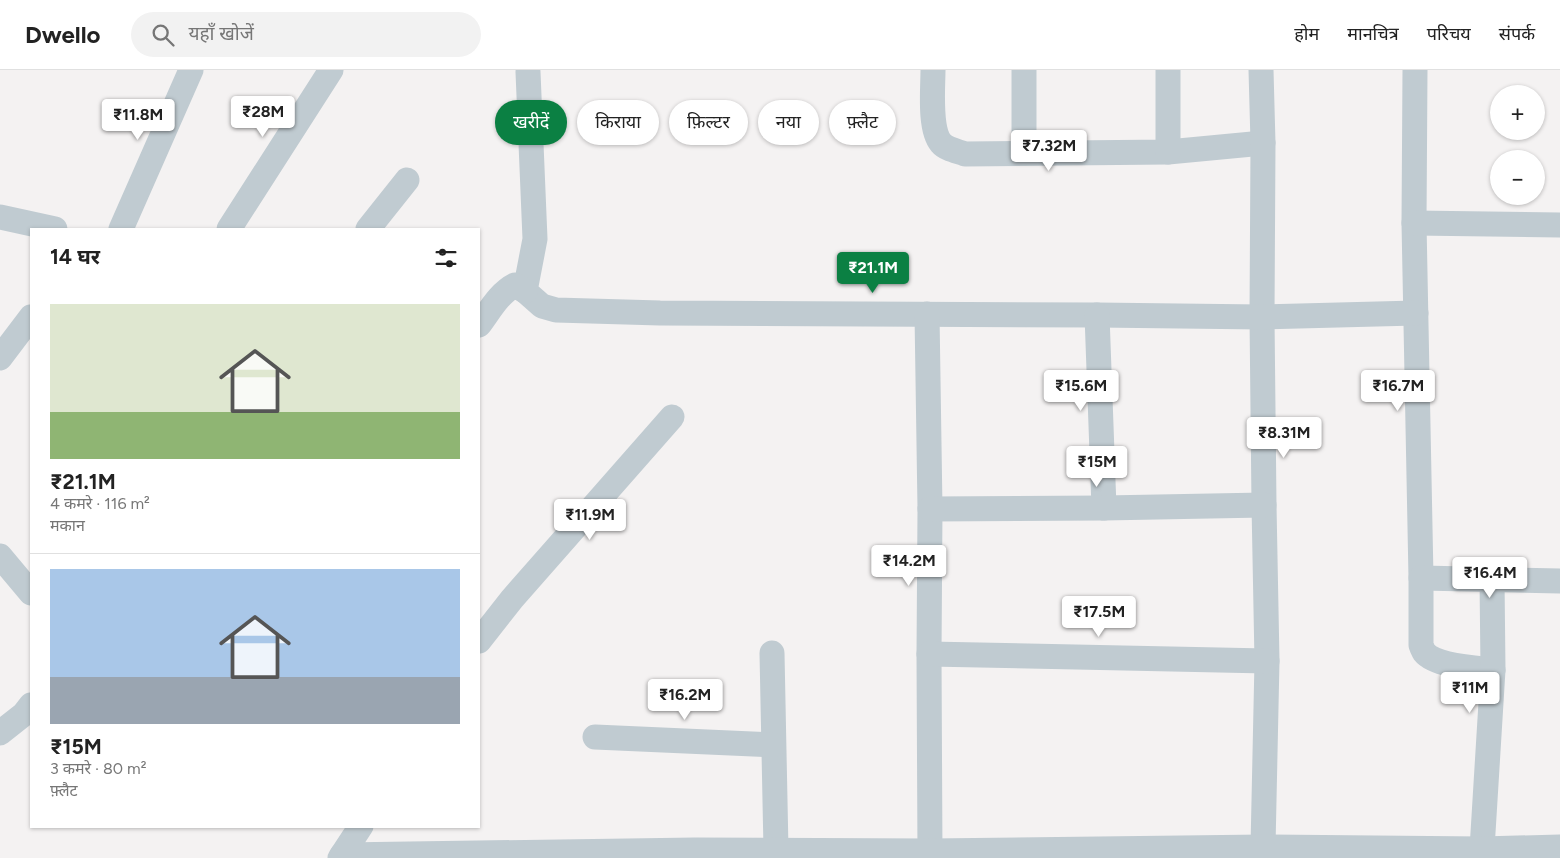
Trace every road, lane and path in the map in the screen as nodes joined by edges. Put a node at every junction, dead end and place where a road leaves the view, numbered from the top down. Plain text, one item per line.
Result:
1 (191, 70) edge
2 (332, 70) edge
3 (933, 70) edge
4 (1024, 70) edge
5 (1168, 70) edge
6 (1261, 70) edge
7 (1415, 70) edge
8 (528, 72) dead end
9 (1263, 143) junction
10 (1024, 152) junction
11 (1168, 152) junction
12 (407, 180) dead end
13 (0, 217) edge
14 (1414, 223) junction
15 (1560, 225) edge
16 (50, 228) edge
17 (121, 228) edge
18 (229, 228) edge
19 (369, 228) edge
20 (525, 292) junction
21 (1416, 313) junction
22 (927, 314) junction
23 (1098, 315) junction
24 (1262, 317) junction
25 (30, 318) edge
26 (480, 324) edge
27 (0, 358) edge
28 (672, 417) dead end
29 (1264, 505) junction
30 (1104, 508) junction
31 (930, 509) junction
32 (0, 556) edge
33 (1421, 578) junction
34 (1492, 580) junction
35 (1560, 581) edge
36 (30, 592) edge
37 (480, 641) edge
38 (772, 653) dead end
39 (929, 654) junction
40 (1268, 661) junction
41 (1493, 670) junction
42 (30, 706) edge
43 (0, 733) edge
44 (595, 737) dead end
45 (773, 745) junction
46 (360, 828) edge
47 (1264, 847) junction
48 (1560, 847) edge
49 (1482, 849) junction
50 (776, 850) junction
51 (695, 854) edge
52 (930, 854) edge
53 (532, 855) edge
54 (341, 856) edge

1 - 17 street
2 - 18 street
3 - 10 street
4 - 10 street
5 - 11 street
6 - 9 street
7 - 14 street
8 - 20 street
9 - 11 street
9 - 24 street
10 - 11 street
12 - 19 street
13 - 16 street
14 - 15 street
14 - 21 street
20 - 22 street
20 - 26 street
21 - 24 street
21 - 33 street
22 - 23 street
22 - 31 street
23 - 24 street
23 - 30 street
24 - 29 street
25 - 27 street
28 - 37 street
29 - 30 street
29 - 40 street
30 - 31 street
31 - 39 street
32 - 36 street
33 - 34 street
33 - 41 street
34 - 35 street
34 - 41 street
38 - 45 street
39 - 40 street
39 - 52 street
40 - 47 street
41 - 49 street
42 - 43 street
44 - 45 street
45 - 50 street
46 - 54 street
47 - 49 street
47 - 52 street
48 - 49 street
50 - 51 street
50 - 52 street
51 - 53 street
53 - 54 street

